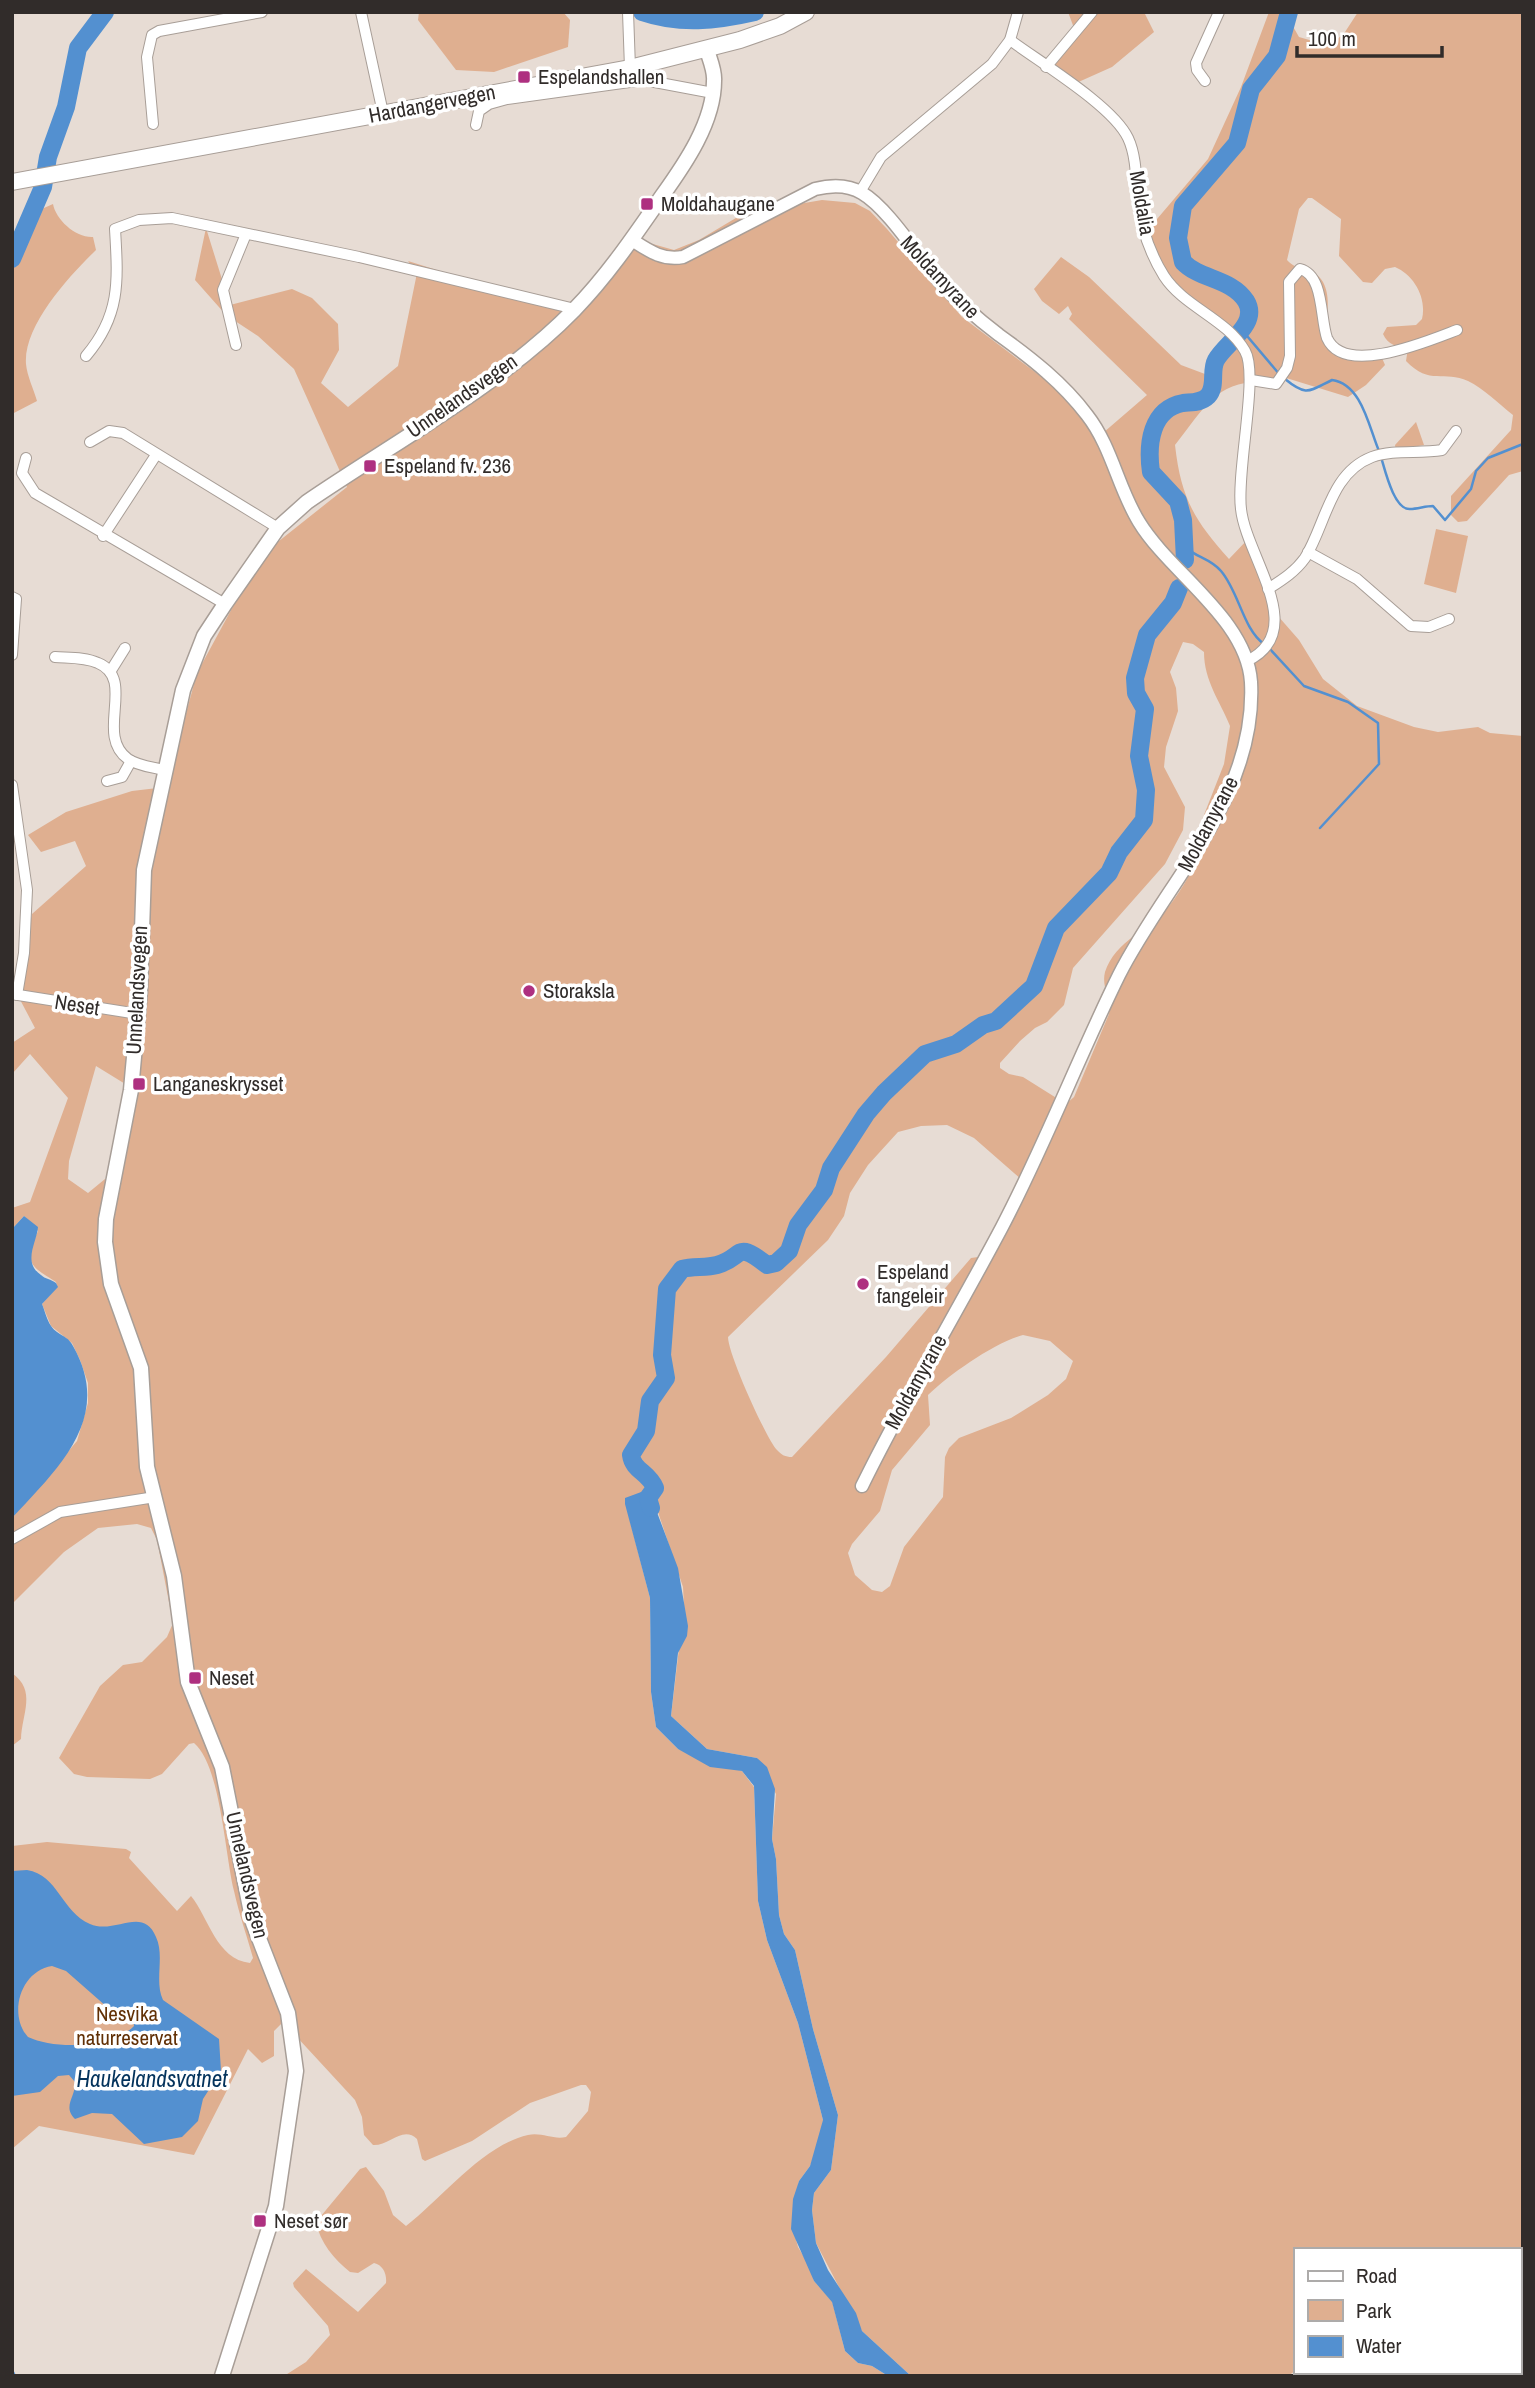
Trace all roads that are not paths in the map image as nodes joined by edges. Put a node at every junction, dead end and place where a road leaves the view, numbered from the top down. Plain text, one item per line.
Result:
1 (262, 12) edge
2 (361, 12) edge
3 (806, 12) edge
4 (1018, 12) edge
5 (1092, 12) edge
6 (1219, 12) edge
7 (628, 14) edge
8 (1010, 40) junction
9 (707, 50) junction
10 (1046, 67) junction
11 (630, 68) junction
12 (1205, 81) dead end
13 (713, 93) junction
14 (383, 113) junction
15 (153, 124) dead end
16 (476, 125) dead end
17 (18, 181) edge
18 (860, 192) junction
19 (246, 234) junction
20 (632, 240) junction
21 (575, 309) junction
22 (1457, 330) dead end
23 (236, 345) dead end
24 (86, 356) dead end
25 (1251, 380) junction
26 (1456, 431) dead end
27 (90, 442) dead end
28 (156, 456) junction
29 (26, 458) dead end
30 (278, 528) junction
31 (103, 536) junction
32 (1308, 552) junction
33 (1268, 589) junction
34 (12, 597) edge
35 (225, 604) junction
36 (1450, 619) dead end
37 (125, 648) dead end
38 (12, 655) edge
39 (55, 657) dead end
40 (1247, 661) junction
41 (110, 672) junction
42 (131, 761) junction
43 (164, 770) junction
44 (107, 781) dead end
45 (12, 785) edge
46 (14, 994) edge
47 (138, 1014) junction
48 (862, 1486) dead end
49 (155, 1497) junction
50 (12, 1539) edge
51 (222, 2376) edge

1 - 15 street
2 - 14 street
3 - 9 main road, Hardangervegen
4 - 8 street
5 - 10 street
6 - 12 street
7 - 11 street
8 - 10 street, Moldalia
8 - 18 street
9 - 11 main road, Hardangervegen
9 - 13 main road, Unnelandsvegen
10 - 25 street, Moldalia
11 - 14 main road, Hardangervegen
13 - 16 street
13 - 20 main road, Unnelandsvegen
14 - 17 main road, Hardangervegen
18 - 20 street
18 - 40 street, Moldamyrane
19 - 21 street
19 - 23 street
19 - 24 street
20 - 21 main road, Unnelandsvegen
21 - 30 main road, Unnelandsvegen
22 - 25 street
25 - 33 street, Moldalia
26 - 32 street
27 - 28 street
28 - 30 street
28 - 31 street
29 - 31 street
30 - 35 main road, Unnelandsvegen
31 - 35 street
32 - 33 street
32 - 36 street
33 - 40 street, Moldalia
34 - 38 street
35 - 43 main road, Unnelandsvegen
37 - 41 street
39 - 41 street
40 - 48 street, Moldamyrane
41 - 42 street
42 - 43 street
42 - 44 street
43 - 47 main road, Unnelandsvegen
45 - 46 street, Neset
46 - 47 street, Neset
47 - 49 main road, Unnelandsvegen
49 - 50 street
49 - 51 main road, Unnelandsvegen

